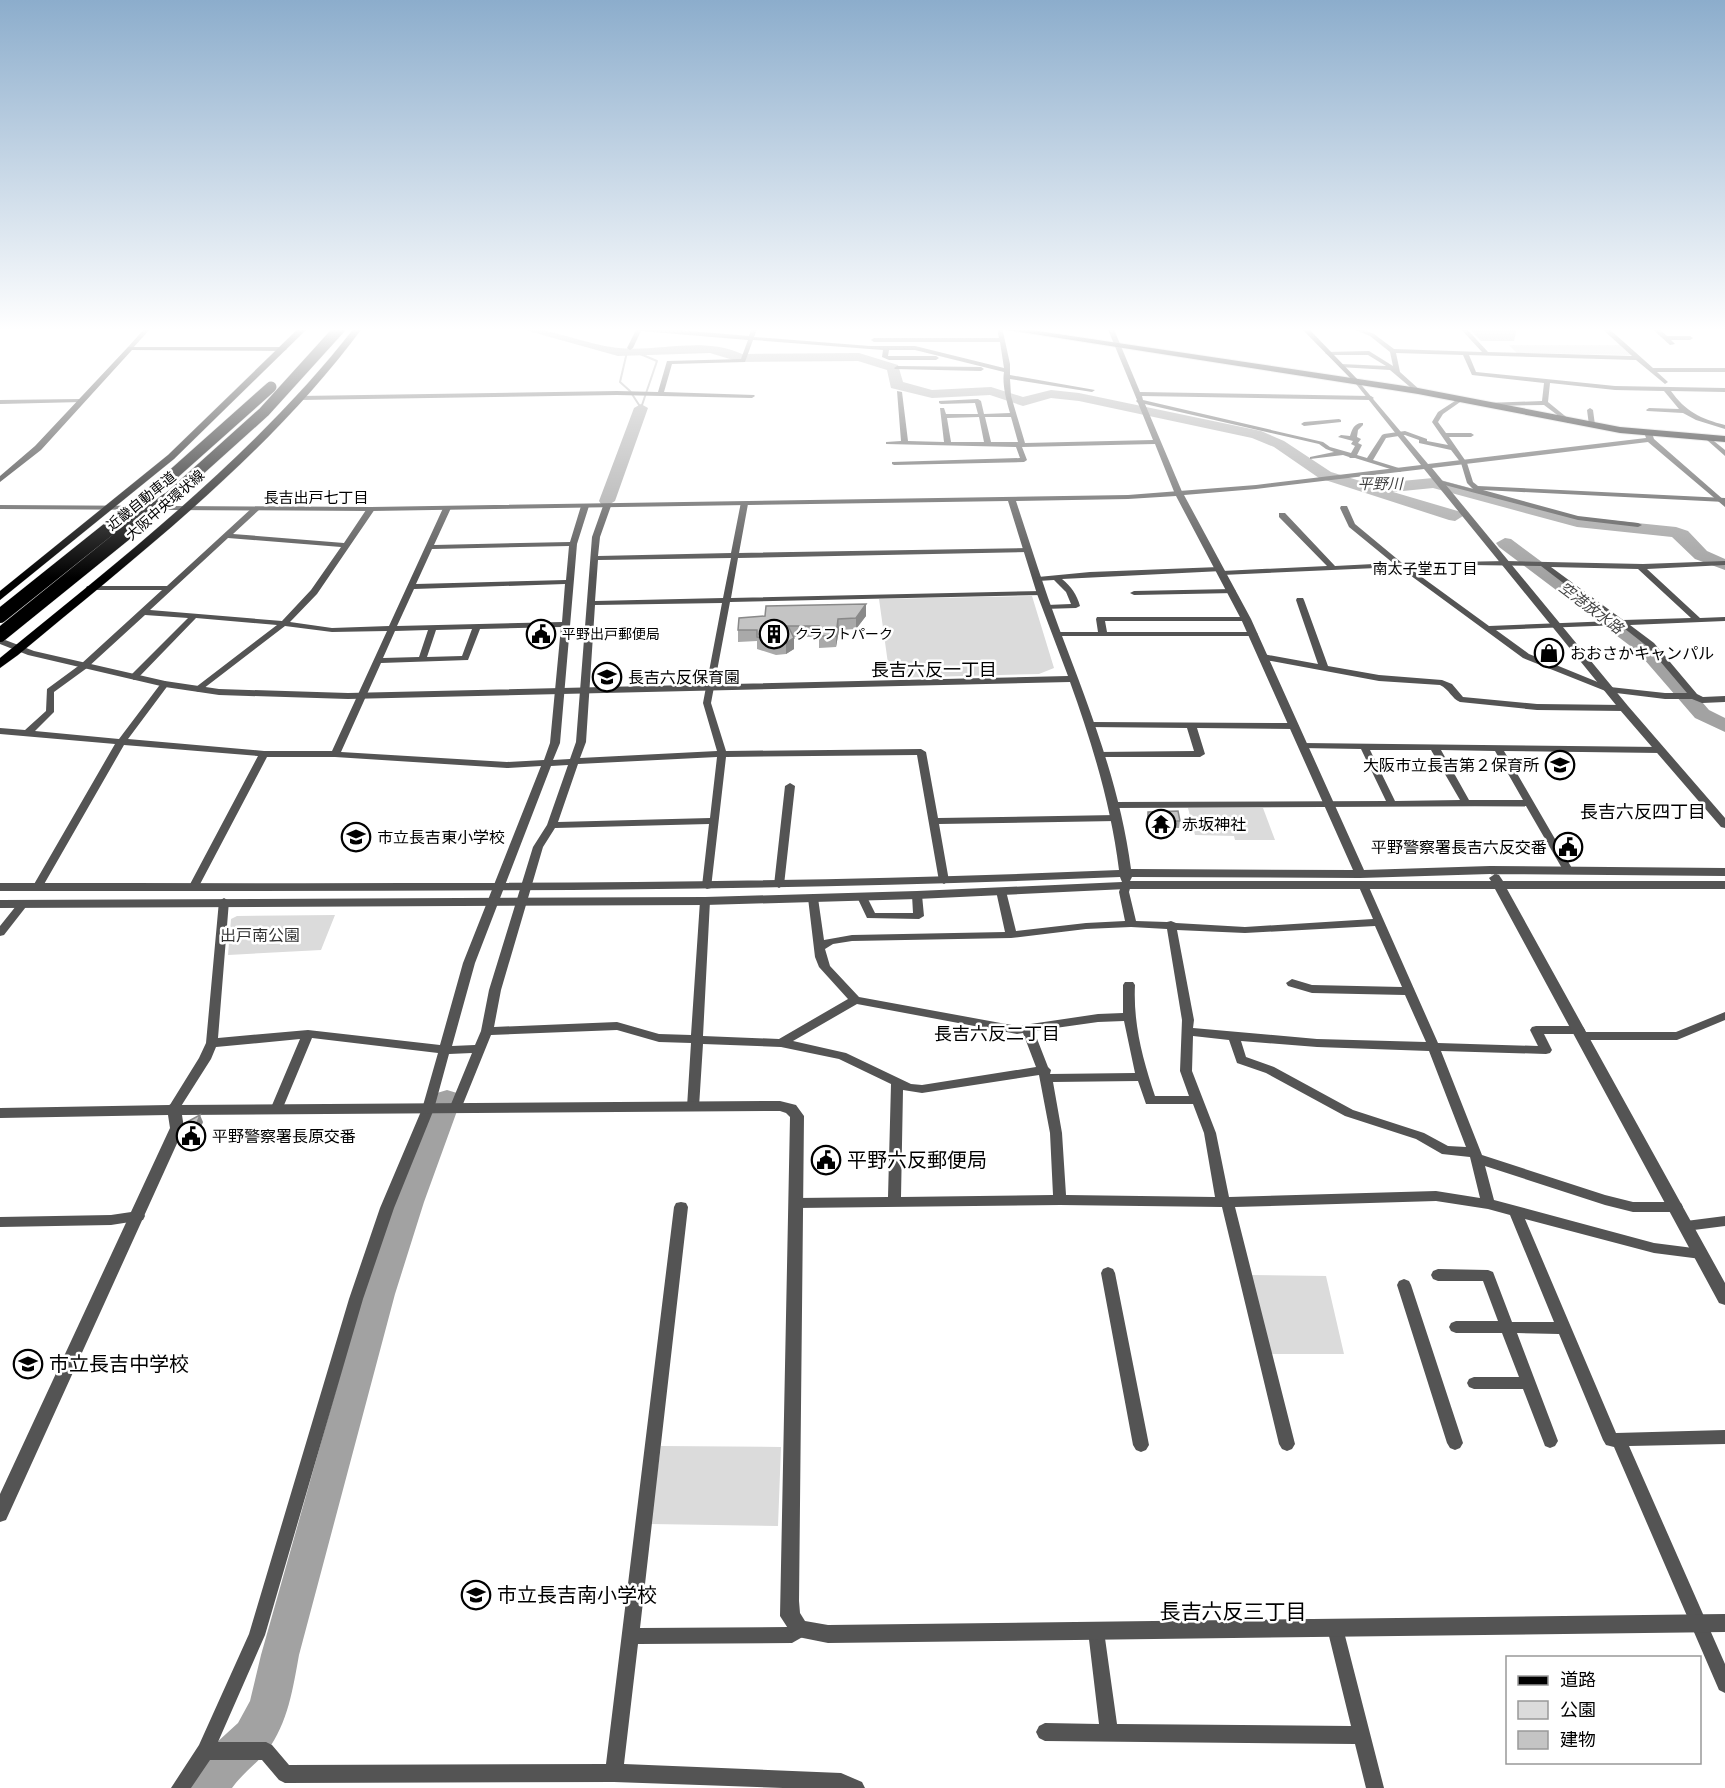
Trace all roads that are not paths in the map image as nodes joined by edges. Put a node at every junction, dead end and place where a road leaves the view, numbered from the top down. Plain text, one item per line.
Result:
1 (72, 410) edge
2 (220, 410) edge
3 (247, 410) edge
4 (265, 410) edge
5 (288, 410) edge
6 (901, 410) edge
7 (943, 410) edge
8 (981, 410) edge
9 (1013, 410) edge
10 (1143, 410) edge
11 (1189, 410) edge
12 (1381, 410) edge
13 (1445, 410) edge
14 (1518, 410) edge
15 (1555, 410) edge
16 (1590, 410) dead end
17 (1663, 410) edge
18 (1683, 411) joint
19 (1014, 415) junction
20 (944, 416) junction
21 (982, 416) junction
22 (1339, 421) dead end
23 (1568, 421) junction
24 (1323, 422) junction
25 (1304, 424) dead end
26 (1361, 424) dead end
27 (1592, 425) junction
28 (1465, 427) dead end
29 (1725, 427) edge
30 (1399, 433) junction
31 (1443, 435) junction
32 (1341, 437) dead end
33 (1649, 437) junction
34 (1305, 439) junction
35 (1353, 439) junction
36 (1709, 439) junction
37 (1725, 439) edge
38 (1156, 442) junction
39 (1318, 442) junction
40 (888, 443) dead end
41 (905, 443) junction
42 (948, 443) junction
43 (988, 444) junction
44 (1020, 444) junction
45 (1293, 447) dead end
46 (1453, 448) junction
47 (1342, 453) junction
48 (1725, 454) edge
49 (1352, 456) junction
50 (1312, 458) dead end
51 (1369, 461) junction
52 (894, 463) dead end
53 (1464, 463) junction
54 (1427, 467) junction
55 (1400, 470) junction
56 (0, 480) edge
57 (1442, 485) junction
58 (1177, 491) junction
59 (1479, 492) junction
60 (1011, 499) junction
61 (1722, 502) edge
62 (744, 504) junction
63 (607, 506) junction
64 (0, 507) edge
65 (585, 507) junction
66 (109, 508) junction
67 (186, 508) junction
68 (447, 508) junction
69 (1344, 508) dead end
70 (256, 509) junction
71 (371, 509) junction
72 (1282, 515) dead end
73 (1555, 518) dead end
74 (1638, 525) dead end
75 (226, 536) junction
76 (573, 544) junction
77 (346, 545) junction
78 (429, 548) junction
79 (1028, 550) junction
80 (735, 555) junction
81 (594, 558) junction
82 (1506, 563) junction
83 (1399, 564) junction
84 (1725, 564) edge
85 (1544, 565) junction
86 (1641, 568) junction
87 (1334, 569) junction
88 (1221, 571) junction
89 (1056, 578) junction
90 (1038, 579) junction
91 (569, 582) junction
92 (411, 586) junction
93 (90, 588) junction
94 (169, 588) junction
95 (1232, 591) junction
96 (1042, 593) junction
97 (1134, 593) dead end
98 (0, 597) edge
99 (727, 600) junction
100 (1300, 600) dead end
101 (592, 603) junction
102 (1047, 607) junction
103 (143, 612) junction
104 (0, 616) edge
105 (194, 616) junction
106 (1246, 619) junction
107 (1725, 619) edge
108 (1698, 620) junction
109 (1622, 622) junction
110 (283, 624) junction
111 (565, 624) junction
112 (1556, 625) junction
113 (477, 626) junction
114 (434, 627) junction
115 (392, 628) junction
116 (1489, 628) junction
117 (1057, 634) junction
118 (1103, 634) junction
119 (1254, 634) junction
120 (0, 635) edge
121 (0, 641) edge
122 (19, 649) junction
123 (1263, 657) junction
124 (422, 660) junction
125 (376, 661) junction
126 (0, 664) edge
127 (84, 666) junction
128 (1324, 668) junction
129 (134, 677) junction
130 (1074, 679) junction
131 (165, 684) junction
132 (710, 688) junction
133 (198, 689) junction
134 (1608, 689) junction
135 (559, 690) junction
136 (585, 690) junction
137 (360, 696) junction
138 (1694, 696) junction
139 (1725, 699) edge
140 (1624, 708) junction
141 (1092, 725) junction
142 (1191, 725) junction
143 (1294, 726) junction
144 (0, 731) edge
145 (28, 733) junction
146 (120, 743) junction
147 (1303, 746) junction
148 (1364, 746) junction
149 (1434, 747) junction
150 (1498, 748) junction
151 (1660, 750) junction
152 (264, 754) junction
153 (335, 754) junction
154 (722, 754) junction
155 (1100, 754) junction
156 (573, 763) junction
157 (546, 765) junction
158 (790, 786) dead end
159 (1466, 803) junction
160 (1529, 803) junction
161 (1328, 804) junction
162 (1392, 804) junction
163 (1113, 805) junction
164 (1116, 818) junction
165 (714, 821) junction
166 (933, 821) junction
167 (552, 825) junction
168 (1725, 825) edge
169 (1490, 870) junction
170 (1568, 870) junction
171 (1725, 872) edge
172 (1360, 874) junction
173 (1126, 879) junction
174 (944, 881) junction
175 (1498, 884) junction
176 (779, 885) junction
177 (1725, 885) edge
178 (38, 886) junction
179 (707, 886) junction
180 (0, 887) edge
181 (527, 887) junction
182 (1364, 887) junction
183 (193, 888) junction
184 (497, 888) junction
185 (1002, 891) junction
186 (917, 895) junction
187 (862, 897) junction
188 (813, 898) junction
189 (224, 901) junction
190 (705, 901) junction
191 (24, 903) junction
192 (491, 903) junction
193 (523, 903) junction
194 (0, 904) edge
195 (1380, 922) junction
196 (1131, 924) junction
197 (1171, 924) junction
198 (0, 933) edge
199 (1011, 935) junction
200 (822, 946) junction
201 (1292, 983) dead end
202 (1129, 985) dead end
203 (1410, 991) junction
204 (855, 1000) junction
205 (1725, 1016) edge
206 (1129, 1017) junction
207 (1028, 1030) junction
208 (487, 1031) junction
209 (1188, 1032) junction
210 (1580, 1033) junction
211 (308, 1034) junction
212 (1234, 1036) junction
213 (696, 1038) junction
214 (781, 1042) junction
215 (212, 1043) junction
216 (1433, 1045) junction
217 (479, 1049) junction
218 (446, 1050) junction
219 (1046, 1074) junction
220 (1143, 1077) junction
221 (897, 1082) junction
222 (1197, 1100) junction
223 (693, 1107) junction
224 (174, 1108) junction
225 (428, 1109) junction
226 (455, 1109) junction
227 (276, 1110) junction
228 (0, 1113) edge
229 (1476, 1155) junction
230 (1060, 1200) junction
231 (894, 1202) junction
232 (1225, 1202) junction
233 (797, 1203) junction
234 (1488, 1204) junction
235 (681, 1207) dead end
236 (1676, 1207) junction
237 (1515, 1211) junction
238 (138, 1215) junction
239 (1725, 1221) edge
240 (0, 1222) edge
241 (1686, 1226) junction
242 (1701, 1254) junction
243 (1108, 1273) dead end
244 (1438, 1275) dead end
245 (1404, 1285) dead end
246 (1725, 1298) edge
247 (1455, 1327) dead end
248 (1508, 1328) junction
249 (1563, 1328) junction
250 (1474, 1383) dead end
251 (1528, 1383) junction
252 (1725, 1437) edge
253 (1620, 1440) junction
254 (1550, 1441) dead end
255 (1455, 1443) dead end
256 (1287, 1444) dead end
257 (1141, 1445) dead end
258 (0, 1515) edge
259 (1725, 1623) edge
260 (1698, 1624) junction
261 (1335, 1628) junction
262 (800, 1629) junction
263 (1096, 1631) junction
264 (630, 1636) junction
265 (1725, 1684) edge
266 (1045, 1732) dead end
267 (1109, 1732) junction
268 (1362, 1735) junction
269 (204, 1751) junction
270 (615, 1773) junction
271 (180, 1788) edge
272 (856, 1788) edge
273 (1375, 1788) edge

1 - 56 main road
2 - 66 main road, 大阪中央環状線
3 - 104 highway, 近畿自動車道, bridge
4 - 120 highway, 近畿自動車道, bridge
5 - 67 main road, 大阪中央環状線
6 - 41 street
7 - 20 street
8 - 21 street
9 - 19 street
10 - 38 street
11 - 34 street
12 - 30 street
13 - 31 street
14 - 23 highway
15 - 23 street
16 - 27 street
17 - 18 street
18 - 29 street
19 - 21 street
19 - 44 street
20 - 21 street
20 - 42 street
21 - 43 street
22 - 24 street
23 - 27 highway
24 - 25 street
24 - 39 street
26 - 35 street
27 - 33 highway
28 - 31 street
30 - 46 street
30 - 51 street
30 - 54 street
31 - 46 street
32 - 35 street
33 - 36 highway
33 - 53 street
33 - 61 street
34 - 39 street
34 - 45 street
35 - 49 street
36 - 37 highway
36 - 48 street
38 - 44 street
38 - 58 street
39 - 47 street
40 - 41 street
41 - 42 street
42 - 43 street
43 - 44 street
44 - 52 street
46 - 53 street
47 - 49 street
47 - 50 street
49 - 51 street
51 - 55 street
53 - 54 street
53 - 59 street
54 - 55 street
54 - 57 street
55 - 58 street
57 - 59 street
57 - 82 street
58 - 60 street
58 - 88 street
59 - 61 street
59 - 73 street
59 - 74 street
60 - 62 street
60 - 79 street
62 - 63 street
62 - 80 street
63 - 65 street
63 - 81 street
64 - 66 street
65 - 68 street
65 - 76 street
66 - 67 street
66 - 98 main road, 大阪中央環状線
67 - 70 street
67 - 93 main road, 大阪中央環状線
68 - 71 street
68 - 78 street
69 - 83 street
70 - 71 street
70 - 75 street
71 - 77 street
72 - 87 street
75 - 77 street
75 - 94 street
76 - 78 street
76 - 91 street
77 - 110 street
78 - 92 street
79 - 80 street
79 - 90 street
80 - 81 street
80 - 99 street
81 - 101 street
82 - 83 street
82 - 85 street
82 - 112 street
83 - 87 street
83 - 116 street
84 - 86 street
85 - 86 street
85 - 109 street
86 - 108 street
87 - 88 street
88 - 89 street
88 - 95 street
89 - 90 street
89 - 102 street
90 - 96 street
91 - 92 street
91 - 111 street
92 - 115 street
93 - 94 street
93 - 122 main road, 大阪中央環状線
94 - 103 street
95 - 97 street
95 - 106 street
96 - 99 street
96 - 102 street
99 - 101 street
99 - 132 street
100 - 128 street
101 - 136 street
102 - 117 street
103 - 105 street
103 - 127 street
105 - 110 street
105 - 129 street
106 - 118 street
106 - 119 street
107 - 108 street
108 - 109 street
109 - 112 street
109 - 138 street
110 - 115 street
110 - 133 street
111 - 113 street
111 - 135 street
112 - 116 street
112 - 134 street
113 - 114 street
113 - 124 street
114 - 115 street
114 - 124 street
115 - 125 street
116 - 134 street
117 - 118 street
117 - 130 street
118 - 119 street
119 - 123 street
121 - 122 street
122 - 126 main road, 大阪中央環状線
122 - 127 street
123 - 128 street
123 - 143 street
124 - 125 street
125 - 137 street
127 - 129 street
127 - 145 street
128 - 140 street
129 - 131 street
130 - 132 street
130 - 141 street
131 - 133 street
131 - 146 street
132 - 136 street
132 - 154 street
133 - 137 street
134 - 138 street
134 - 140 street
135 - 136 street
135 - 137 street
135 - 157 street
136 - 156 street
137 - 153 street
138 - 139 street
140 - 151 street
141 - 142 street
141 - 155 street
142 - 143 street
142 - 155 street
143 - 147 street
144 - 145 street
145 - 146 street
146 - 152 street
146 - 178 street
147 - 148 street
147 - 161 street
148 - 149 street
148 - 162 street
149 - 150 street
149 - 159 street
150 - 151 street
150 - 160 street
151 - 168 street
152 - 153 street
152 - 183 street
153 - 157 street
154 - 156 street
154 - 165 street
154 - 166 street
155 - 163 street
156 - 157 street
156 - 167 street
157 - 184 street
158 - 176 street
159 - 160 street
159 - 162 street
160 - 170 street
161 - 162 street
161 - 163 street
161 - 172 street
163 - 164 street
164 - 166 street
164 - 173 street
165 - 167 street
165 - 179 street
166 - 174 street
167 - 181 street
169 - 170 street
169 - 172 street
169 - 175 street
170 - 171 street
172 - 173 street
173 - 174 street
173 - 182 street
173 - 185 street
173 - 196 street
174 - 176 street
175 - 177 street
175 - 182 street
175 - 210 street
176 - 179 street
178 - 180 street
178 - 183 street
179 - 181 street
181 - 184 street
181 - 193 street
182 - 195 street
183 - 184 street
184 - 192 street
185 - 186 street
185 - 199 street
186 - 187 street
186 - 187 street
187 - 188 street
188 - 190 street
188 - 200 street
189 - 191 street
189 - 192 street
189 - 215 street
190 - 193 street
190 - 213 street
191 - 194 street
191 - 198 street
192 - 193 street
192 - 218 street
193 - 208 street
195 - 197 street
195 - 203 street
196 - 197 street
196 - 199 street
197 - 209 street
199 - 200 street
200 - 204 street
201 - 203 street
202 - 206 street
203 - 216 street
204 - 207 street
204 - 214 street
205 - 210 street
206 - 207 street
206 - 220 street
207 - 219 street
208 - 213 street
208 - 217 street
209 - 212 street
209 - 222 street
210 - 216 street
210 - 236 street
211 - 215 street
211 - 218 street
211 - 227 street
212 - 216 street
212 - 229 street
213 - 214 street
213 - 223 street
214 - 221 street
215 - 224 street
216 - 229 street
217 - 218 street
217 - 226 street
218 - 225 street
219 - 220 street
219 - 221 street
219 - 230 street
220 - 222 street
221 - 231 street
222 - 232 street
223 - 226 street
223 - 233 street
224 - 227 street
224 - 228 street
224 - 238 street
225 - 226 street
225 - 227 street
225 - 269 street
229 - 234 street
229 - 236 street
230 - 231 street
230 - 232 street
231 - 233 street
232 - 234 street
232 - 256 street
233 - 262 street
234 - 237 street
235 - 264 street
236 - 241 street
237 - 242 street
237 - 249 street
238 - 240 street
238 - 258 street
239 - 241 street
241 - 242 street
242 - 246 street
243 - 257 street
244 - 248 street
245 - 255 street
247 - 248 street
248 - 249 street
248 - 251 street
249 - 253 street
250 - 251 street
251 - 254 street
252 - 253 street
253 - 260 street
259 - 260 street
260 - 261 street
260 - 265 street
261 - 263 street
261 - 268 street
262 - 263 street
262 - 264 street
263 - 267 street
264 - 270 street
266 - 267 street
267 - 268 street
268 - 273 street
269 - 270 street
269 - 271 street
270 - 272 street

